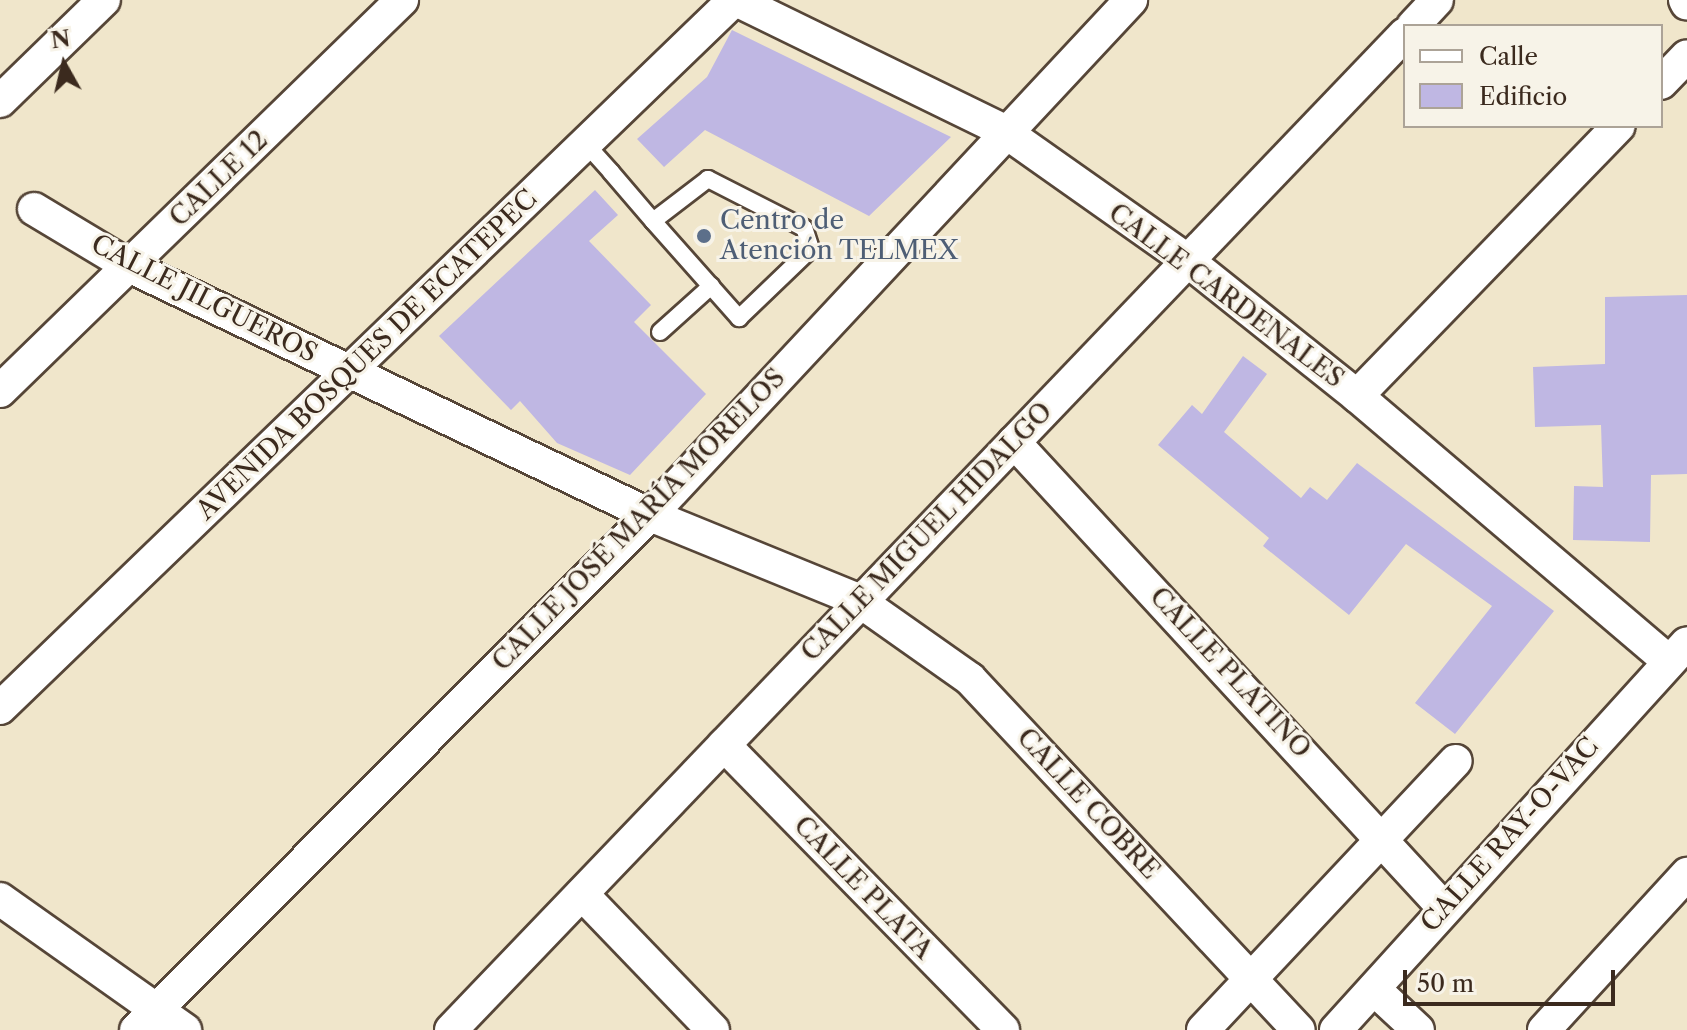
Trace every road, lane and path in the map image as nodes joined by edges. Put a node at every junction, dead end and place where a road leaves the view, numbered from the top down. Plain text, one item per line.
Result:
1 (104, 0) edge
2 (402, 0) edge
3 (735, 0) edge
4 (1131, 0) edge
5 (1437, 0) edge
6 (1415, 24) edge
7 (1403, 36) edge
8 (1687, 56) edge
9 (1663, 81) edge
10 (0, 101) edge
11 (1617, 128) edge
12 (1004, 131) junction
13 (586, 144) junction
14 (34, 209) dead end
15 (653, 221) junction
16 (1188, 261) junction
17 (129, 266) junction
18 (711, 286) junction
19 (660, 332) dead end
20 (350, 372) junction
21 (0, 391) edge
22 (1357, 396) junction
23 (1014, 442) junction
24 (650, 515) junction
25 (858, 600) junction
26 (1678, 652) edge
27 (0, 708) edge
28 (724, 745) junction
29 (1456, 761) dead end
30 (1384, 838) junction
31 (1687, 874) edge
32 (582, 894) junction
33 (0, 899) edge
34 (1443, 907) junction
35 (1252, 978) junction
36 (1374, 989) junction
37 (146, 1020) edge
38 (185, 1030) edge
39 (451, 1030) edge
40 (713, 1030) edge
41 (1003, 1030) edge
42 (1203, 1030) edge
43 (1299, 1030) edge
44 (1336, 1030) edge
45 (1418, 1030) edge
46 (1544, 1030) edge

1 - 10 street
2 - 17 street, CALLE 12
3 - 12 street, CALLE CARDENALES
3 - 13 street, AVENIDA BOSQUES DE ECATEPEC
4 - 12 street, CALLE JOSÉ MARÍA MORELOS
5 - 6 street
7 - 16 street, CALLE MIGUEL HIDALGO
8 - 9 street
11 - 22 street
12 - 16 street, CALLE CARDENALES
12 - 24 street, CALLE JOSÉ MARÍA MORELOS
13 - 15 lane
13 - 20 street, AVENIDA BOSQUES DE ECATEPEC
14 - 17 street, CALLE JILGUEROS
15 - 18 lane
15 - 18 lane
16 - 22 street, CALLE CARDENALES
16 - 23 street, CALLE MIGUEL HIDALGO
17 - 20 street, CALLE JILGUEROS
17 - 21 street, CALLE 12
18 - 19 lane
20 - 24 street, CALLE JILGUEROS
20 - 27 street, AVENIDA BOSQUES DE ECATEPEC
22 - 26 street, CALLE CARDENALES
23 - 25 street, CALLE MIGUEL HIDALGO
23 - 30 street, CALLE PLATINO
24 - 25 street, CALLE JILGUEROS
24 - 37 street, CALLE JOSÉ MARÍA MORELOS
25 - 28 street, CALLE MIGUEL HIDALGO
25 - 35 street, CALLE COBRE
26 - 34 street, CALLE RAY-O-VAC
28 - 32 street, CALLE MIGUEL HIDALGO
28 - 41 street, CALLE PLATA
29 - 30 street
30 - 34 street, CALLE PLATINO
30 - 35 street
31 - 46 street
32 - 39 street, CALLE MIGUEL HIDALGO
32 - 40 street
33 - 37 street
34 - 36 street, CALLE RAY-O-VAC
35 - 42 street
35 - 43 street, CALLE COBRE
36 - 44 street, CALLE RAY-O-VAC
36 - 45 street
37 - 38 street

